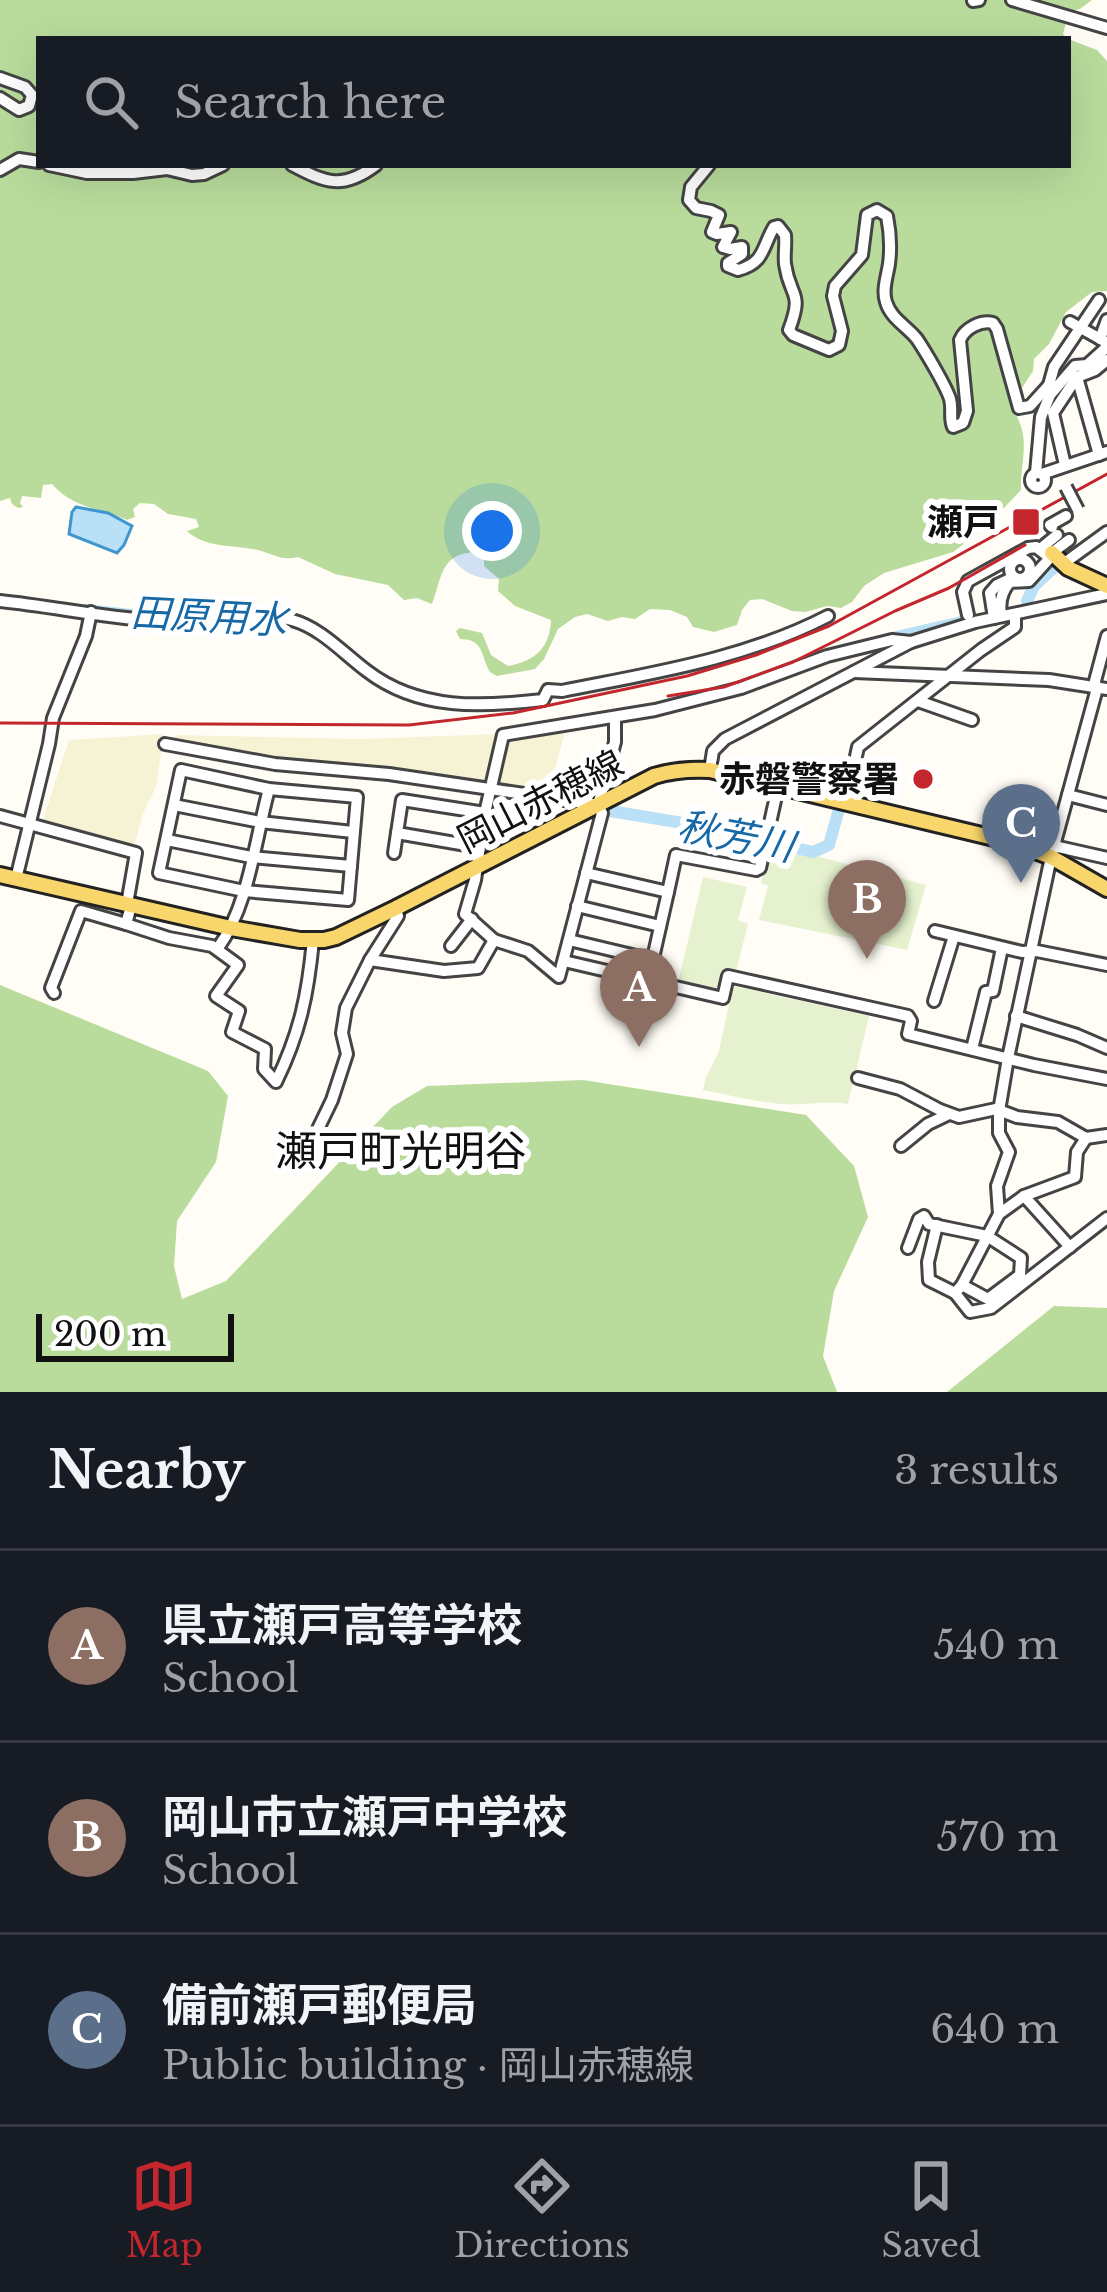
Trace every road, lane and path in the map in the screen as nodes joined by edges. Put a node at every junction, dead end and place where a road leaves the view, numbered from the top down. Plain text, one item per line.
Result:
1 (1012, 0) edge
2 (1107, 28) edge
3 (0, 78) edge
4 (0, 98) edge
5 (36, 162) edge
6 (62, 168) edge
7 (217, 168) edge
8 (300, 168) edge
9 (371, 168) edge
10 (707, 168) edge
11 (0, 170) edge
12 (1099, 300) dead end
13 (1107, 320) edge
14 (1075, 325) junction
15 (1105, 344) edge
16 (1106, 363) edge
17 (1077, 376) junction
18 (1052, 387) junction
19 (1103, 454) edge
20 (1065, 465) junction
21 (1066, 487) dead end
22 (1078, 510) dead end
23 (1066, 516) dead end
24 (1107, 532) edge
25 (1049, 556) junction
26 (1016, 561) junction
27 (1029, 574) junction
28 (1015, 578) junction
29 (1107, 590) edge
30 (988, 598) junction
31 (0, 601) edge
32 (970, 601) junction
33 (91, 612) junction
34 (1015, 615) junction
35 (828, 616) dead end
36 (997, 616) junction
37 (972, 619) junction
38 (1107, 636) edge
39 (911, 642) junction
40 (854, 672) junction
41 (941, 676) junction
42 (1101, 687) edge
43 (543, 700) junction
44 (918, 701) junction
45 (972, 719) dead end
46 (616, 722) junction
47 (558, 726) junction
48 (165, 744) dead end
49 (710, 770) junction
50 (778, 787) junction
51 (268, 789) junction
52 (490, 789) junction
53 (1068, 795) junction
54 (845, 802) junction
55 (174, 805) junction
56 (598, 805) junction
57 (1107, 806) edge
58 (484, 813) junction
59 (0, 816) edge
60 (29, 822) junction
61 (260, 822) junction
62 (353, 832) junction
63 (397, 833) junction
64 (167, 840) junction
65 (478, 847) junction
66 (1053, 852) junction
67 (394, 854) dead end
68 (251, 857) junction
69 (1107, 858) edge
70 (350, 866) junction
71 (134, 868) junction
72 (476, 868) junction
73 (159, 873) junction
74 (586, 873) junction
75 (8, 877) edge
76 (1107, 889) edge
77 (244, 891) junction
78 (668, 892) junction
79 (129, 905) junction
80 (577, 907) junction
81 (396, 908) junction
82 (472, 919) junction
83 (125, 924) junction
84 (660, 926) junction
85 (231, 928) junction
86 (935, 931) dead end
87 (954, 936) junction
88 (314, 940) junction
89 (494, 940) junction
90 (569, 940) junction
91 (451, 946) dead end
92 (218, 948) junction
93 (1003, 948) junction
94 (1029, 953) junction
95 (370, 960) junction
96 (653, 960) junction
97 (564, 962) junction
98 (1107, 965) edge
99 (648, 980) junction
100 (55, 993) dead end
101 (934, 1001) dead end
102 (1016, 1016) junction
103 (1107, 1048) edge
104 (972, 1049) junction
105 (1008, 1058) junction
106 (858, 1078) dead end
107 (1107, 1079) edge
108 (999, 1111) junction
109 (949, 1114) junction
110 (318, 1129) dead end
111 (1107, 1135) edge
112 (1086, 1138) junction
113 (901, 1146) dead end
114 (1024, 1196) junction
115 (999, 1214) junction
116 (1107, 1218) edge
117 (937, 1226) junction
118 (987, 1236) junction
119 (1070, 1247) junction
120 (908, 1248) dead end
121 (958, 1289) junction

1 - 2 street
3 - 4 street
5 - 11 street
6 - 7 street
8 - 9 street
10 - 18 street
12 - 14 street
13 - 15 street
14 - 15 street
14 - 18 street
15 - 18 street
16 - 17 street
17 - 19 street
17 - 20 street
18 - 20 street
19 - 20 street
21 - 22 street, bridge
23 - 25 street
24 - 25 street
25 - 26 street
25 - 27 street
25 - 29 main road
25 - 36 street
25 - 37 street
26 - 27 street
26 - 28 street
26 - 32 street
27 - 28 street
28 - 30 street
29 - 34 street
30 - 32 street
30 - 36 street
31 - 33 street
32 - 37 street
33 - 43 street
33 - 60 street
34 - 36 street
34 - 41 street
35 - 43 street
36 - 37 street
37 - 39 street
38 - 42 street
39 - 40 street
39 - 46 street
40 - 41 street
40 - 49 street
41 - 42 street
41 - 44 street
42 - 53 street
43 - 47 street
44 - 45 street
44 - 54 street
46 - 47 street
46 - 56 street
47 - 52 street
48 - 52 street
49 - 50 main road, 岡山赤穂線
49 - 56 main road, 岡山赤穂線
50 - 54 main road, 岡山赤穂線
50 - 78 street
51 - 55 street
51 - 61 street
51 - 62 street
52 - 56 street
52 - 58 street
53 - 57 street
53 - 66 street
54 - 66 main road, 岡山赤穂線
55 - 61 street
55 - 64 street
56 - 72 main road, 岡山赤穂線
56 - 74 street
58 - 63 street
58 - 65 street
59 - 60 street
60 - 71 street
60 - 75 street
61 - 62 street
61 - 68 street
62 - 70 street
63 - 65 street
63 - 67 street
64 - 68 street
64 - 73 street
65 - 72 street
66 - 69 street
66 - 76 main road, 岡山赤穂線
66 - 94 street
68 - 70 street
68 - 77 street
70 - 77 street
71 - 73 street
71 - 79 street
72 - 81 main road, 岡山赤穂線
72 - 82 street
73 - 77 street
74 - 78 street
74 - 80 street
75 - 79 main road, 岡山赤穂線
77 - 85 street
78 - 84 street
79 - 83 street
79 - 85 main road, 岡山赤穂線
80 - 84 street
80 - 90 street
81 - 88 main road, 岡山赤穂線
81 - 95 street
82 - 89 street
82 - 91 street
83 - 92 street
83 - 100 street
84 - 96 street
85 - 88 main road, 岡山赤穂線
85 - 92 street
86 - 87 street
87 - 93 street
87 - 101 street
88 - 92 street
89 - 95 street
89 - 97 street
90 - 96 street
90 - 97 street
93 - 94 street
93 - 104 street
94 - 98 street
94 - 102 street
95 - 110 street
96 - 99 street
97 - 99 street
99 - 104 street
102 - 103 street
102 - 105 street
104 - 105 street
105 - 107 street
105 - 108 street
106 - 109 street
108 - 109 street
108 - 112 street
108 - 115 street
109 - 113 street
111 - 112 street
112 - 114 street
114 - 115 street
114 - 119 street
115 - 118 street
116 - 119 street
117 - 118 street
117 - 120 street
117 - 121 street
118 - 121 street
118 - 121 street
119 - 121 street

